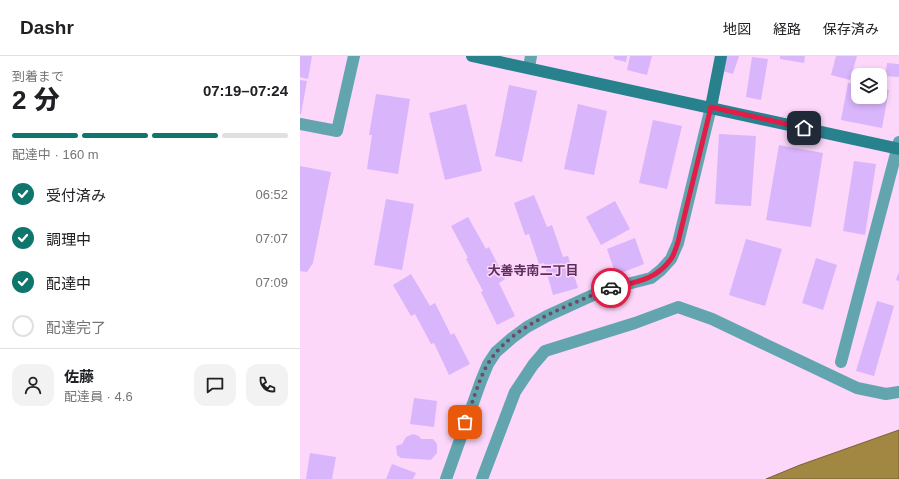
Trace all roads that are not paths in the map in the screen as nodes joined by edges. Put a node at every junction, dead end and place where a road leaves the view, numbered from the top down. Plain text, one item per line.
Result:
1 (354, 56) edge
2 (472, 56) edge
3 (531, 56) edge
4 (721, 56) edge
5 (529, 68) junction
6 (711, 107) junction
7 (300, 124) edge
8 (898, 147) edge
9 (841, 362) dead end
10 (899, 392) edge
11 (446, 479) edge
12 (482, 479) edge

1 - 7 street
2 - 5 street
3 - 5 street
4 - 6 street
5 - 6 street
6 - 8 street
6 - 11 street
8 - 9 street
10 - 12 street

